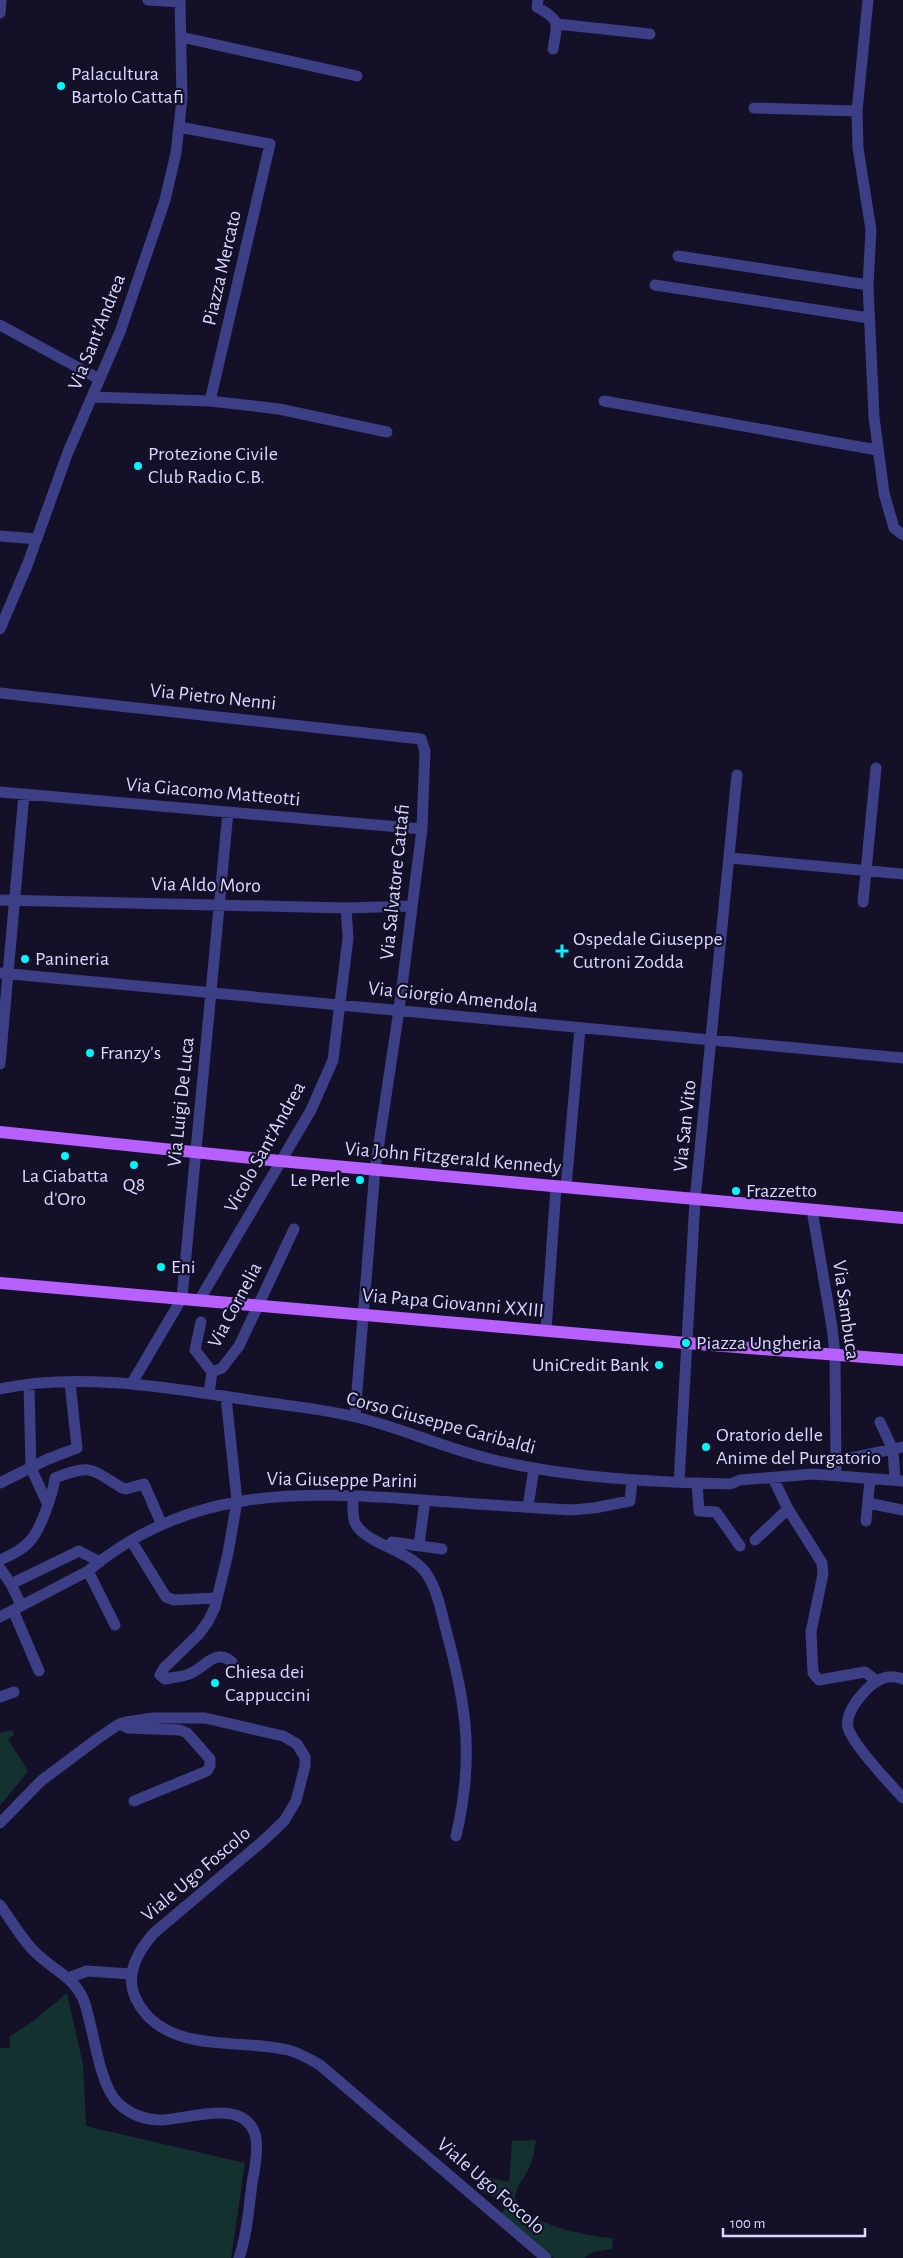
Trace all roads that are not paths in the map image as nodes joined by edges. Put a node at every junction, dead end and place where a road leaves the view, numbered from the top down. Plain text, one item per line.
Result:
1 (1, 0) edge
2 (148, 0) edge
3 (538, 0) edge
4 (868, 0) edge
5 (180, 1) edge
6 (0, 13) edge
7 (557, 24) junction
8 (650, 34) dead end
9 (181, 37) junction
10 (553, 49) dead end
11 (357, 76) dead end
12 (754, 108) dead end
13 (857, 111) junction
14 (179, 127) junction
15 (678, 256) dead end
16 (656, 285) dead end
17 (868, 285) junction
18 (870, 318) junction
19 (0, 325) edge
20 (99, 379) junction
21 (92, 397) junction
22 (210, 402) junction
23 (604, 402) dead end
24 (387, 432) dead end
25 (877, 450) junction
26 (903, 535) edge
27 (0, 536) edge
28 (36, 539) junction
29 (6, 601) edge
30 (0, 629) edge
31 (0, 693) edge
32 (421, 739) joint
33 (876, 768) dead end
34 (737, 775) dead end
35 (0, 792) edge
36 (24, 794) junction
37 (228, 812) junction
38 (422, 829) junction
39 (730, 858) junction
40 (866, 870) junction
41 (903, 874) edge
42 (0, 900) edge
43 (15, 900) junction
44 (863, 902) dead end
45 (219, 904) junction
46 (411, 906) junction
47 (346, 908) junction
48 (4, 974) edge
49 (212, 993) junction
50 (339, 1004) junction
51 (399, 1010) junction
52 (580, 1028) junction
53 (713, 1040) junction
54 (903, 1058) edge
55 (0, 1064) edge
56 (0, 1132) edge
57 (195, 1151) junction
58 (280, 1161) junction
59 (375, 1169) junction
60 (561, 1187) junction
61 (695, 1200) junction
62 (812, 1210) junction
63 (903, 1218) edge
64 (294, 1229) dead end
65 (0, 1283) edge
66 (182, 1298) junction
67 (200, 1299) junction
68 (258, 1304) junction
69 (364, 1313) junction
70 (201, 1322) dead end
71 (546, 1330) junction
72 (686, 1343) junction
73 (835, 1354) junction
74 (903, 1360) edge
75 (212, 1372) junction
76 (70, 1383) junction
77 (132, 1383) junction
78 (29, 1385) junction
79 (0, 1389) edge
80 (209, 1394) junction
81 (226, 1396) junction
82 (355, 1416) junction
83 (880, 1422) dead end
84 (898, 1448) edge
85 (48, 1459) junction
86 (837, 1461) junction
87 (31, 1468) junction
88 (534, 1468) junction
89 (836, 1474) junction
90 (55, 1478) junction
91 (773, 1478) junction
92 (870, 1479) junction
93 (632, 1480) junction
94 (899, 1480) edge
95 (679, 1482) junction
96 (697, 1483) junction
97 (0, 1484) edge
98 (353, 1497) junction
99 (425, 1500) junction
100 (237, 1501) junction
101 (868, 1503) junction
102 (48, 1505) junction
103 (528, 1507) junction
104 (788, 1509) junction
105 (903, 1510) edge
106 (866, 1521) dead end
107 (162, 1525) junction
108 (755, 1540) dead end
109 (132, 1542) junction
110 (392, 1542) dead end
111 (418, 1546) junction
112 (740, 1546) dead end
113 (442, 1549) dead end
114 (0, 1560) edge
115 (100, 1562) junction
116 (0, 1568) edge
117 (88, 1571) junction
118 (11, 1584) junction
119 (216, 1598) junction
120 (17, 1608) junction
121 (0, 1617) edge
122 (115, 1625) dead end
123 (232, 1662) dead end
124 (39, 1671) dead end
125 (903, 1679) edge
126 (877, 1681) junction
127 (14, 1692) dead end
128 (0, 1697) edge
129 (119, 1724) junction
130 (903, 1798) edge
131 (134, 1801) dead end
132 (0, 1823) edge
133 (456, 1836) dead end
134 (0, 1905) edge
135 (131, 1974) junction
136 (68, 1978) junction
137 (239, 2258) edge
138 (546, 2258) edge

1 - 6 street
2 - 5 street, Via Sant'Andrea
3 - 7 street
4 - 13 street
5 - 9 street, Via Sant'Andrea
7 - 8 street
7 - 10 street
9 - 11 street
9 - 14 street, Via Sant'Andrea
12 - 13 street
13 - 17 street
14 - 20 street, Via Sant'Andrea
14 - 22 street, Piazza Mercato
15 - 17 street
16 - 18 street
17 - 18 street
18 - 25 street
19 - 20 street
20 - 21 street, Via Sant'Andrea
21 - 22 street
21 - 28 street, Via Sant'Andrea
22 - 24 street
23 - 25 street
25 - 26 street
27 - 28 street
28 - 29 street, Via Sant'Andrea
29 - 30 street, Via Sant'Andrea
31 - 32 street, Via Pietro Nenni
32 - 38 street, Via Salvatore Cattafi
33 - 40 street
34 - 39 street, Via San Vito
35 - 36 street, Via Giacomo Matteotti
36 - 37 street, Via Giacomo Matteotti
36 - 43 street
37 - 38 street, Via Giacomo Matteotti
37 - 45 street, Via Luigi De Luca
38 - 46 street, Via Salvatore Cattafi
39 - 40 street
39 - 53 street, Via San Vito
40 - 41 street
40 - 44 street
42 - 43 street, Via Aldo Moro
43 - 45 street, Via Aldo Moro
43 - 48 street
45 - 47 street, Via Aldo Moro
45 - 49 street, Via Luigi De Luca
46 - 47 street, Via Aldo Moro
46 - 51 street, Via Salvatore Cattafi
47 - 50 street, Vicolo Sant'Andrea
48 - 49 street, Via Giorgio Amendola
48 - 55 street
49 - 50 street, Via Giorgio Amendola
49 - 57 street, Via Luigi De Luca
50 - 51 street, Via Giorgio Amendola
50 - 58 street, Vicolo Sant'Andrea
51 - 52 street, Via Giorgio Amendola
51 - 59 street, Via Salvatore Cattafi
52 - 53 street, Via Giorgio Amendola
52 - 60 street
53 - 54 street, Via Giorgio Amendola
53 - 61 street, Via San Vito
56 - 57 main road, Via John Fitzgerald Kennedy
57 - 58 main road, Via John Fitzgerald Kennedy
57 - 66 street, Via Luigi De Luca
58 - 59 main road, Via John Fitzgerald Kennedy
58 - 67 street, Vicolo Sant'Andrea
59 - 60 main road, Via John Fitzgerald Kennedy
59 - 69 street, Via Salvatore Cattafi
60 - 61 main road, Via John Fitzgerald Kennedy
60 - 71 street
61 - 62 main road, Via John Fitzgerald Kennedy
61 - 72 street, Via San Vito
62 - 63 main road, Via John Fitzgerald Kennedy
62 - 73 street, Via Sambuca
64 - 68 street, Via Cornelia
65 - 66 main road, Via Papa Giovanni XXIII
66 - 67 main road, Via Papa Giovanni XXIII
66 - 77 street, Via Luigi De Luca
67 - 68 main road, Via Papa Giovanni XXIII
68 - 69 main road, Via Papa Giovanni XXIII
68 - 75 street, Via Cornelia
69 - 71 main road, Via Papa Giovanni XXIII
69 - 82 street, Via Salvatore Cattafi
70 - 75 street
71 - 72 main road, Via Papa Giovanni XXIII
72 - 73 main road, Via Papa Giovanni XXIII
72 - 95 street, Via San Vito
73 - 74 main road, Via Papa Giovanni XXIII
73 - 86 street, Via Sambuca
75 - 80 street, Via Cornelia
76 - 77 street, Corso Giuseppe Garibaldi
76 - 78 street, Corso Giuseppe Garibaldi
76 - 85 street
77 - 80 street, Corso Giuseppe Garibaldi
78 - 79 street, Corso Giuseppe Garibaldi
78 - 87 street
80 - 81 street, Corso Giuseppe Garibaldi
81 - 82 street, Corso Giuseppe Garibaldi
81 - 100 street
82 - 88 street, Corso Giuseppe Garibaldi
83 - 84 street
84 - 86 street
84 - 94 street
85 - 87 street
85 - 90 street
86 - 89 street, Via Sambuca
87 - 97 street
87 - 102 street
88 - 93 street, Corso Giuseppe Garibaldi
88 - 103 street
89 - 91 street, Corso Giuseppe Garibaldi
89 - 92 street, Corso Giuseppe Garibaldi
90 - 102 street
90 - 107 street
91 - 96 street, Corso Giuseppe Garibaldi
91 - 104 street
92 - 94 street, Corso Giuseppe Garibaldi
92 - 101 street
93 - 95 street, Corso Giuseppe Garibaldi
93 - 103 street, Via Giuseppe Parini
95 - 96 street, Corso Giuseppe Garibaldi
96 - 112 street
98 - 99 street, Via Giuseppe Parini
98 - 100 street, Via Giuseppe Parini
98 - 133 street
99 - 103 street, Via Giuseppe Parini
99 - 111 street
100 - 107 street, Via Giuseppe Parini
100 - 119 street
101 - 105 street
101 - 106 street
102 - 114 street
104 - 108 street
104 - 126 street
107 - 109 street, Via Giuseppe Parini
109 - 115 street, Via Giuseppe Parini
109 - 119 street
110 - 111 street
111 - 113 street
115 - 117 street, Via Giuseppe Parini
115 - 118 street
116 - 118 street
117 - 120 street, Via Giuseppe Parini
117 - 122 street
118 - 120 street
119 - 123 street
120 - 121 street, Via Giuseppe Parini
120 - 124 street
125 - 126 street
126 - 130 street
127 - 128 street
129 - 131 street
129 - 132 street, Viale Ugo Foscolo
129 - 135 street, Viale Ugo Foscolo
134 - 136 street
135 - 136 street
135 - 138 street, Viale Ugo Foscolo
136 - 137 street

